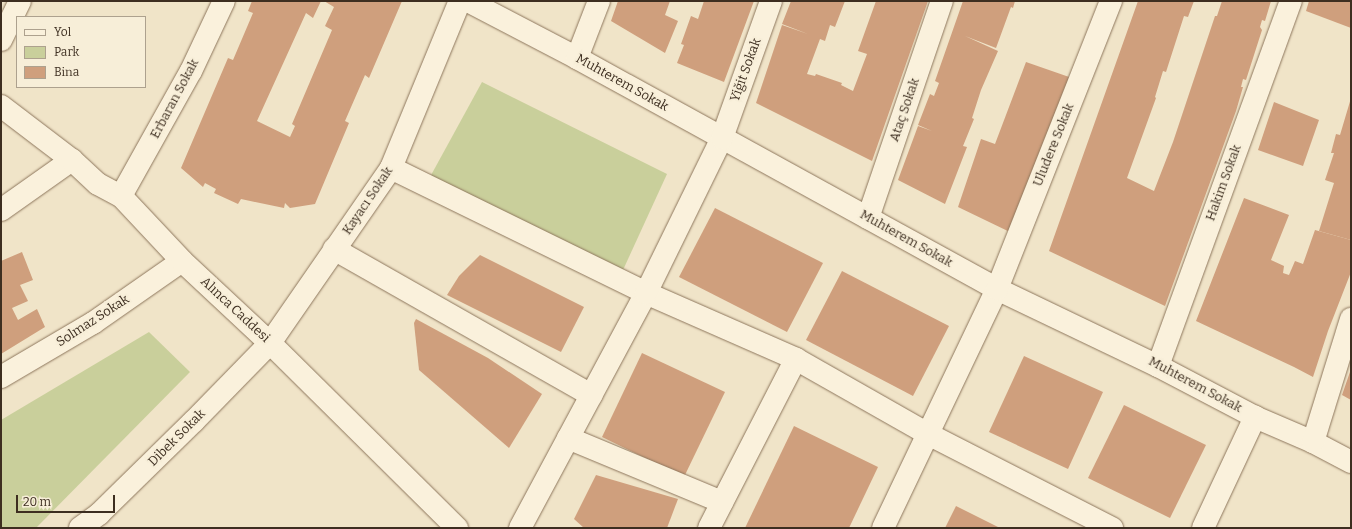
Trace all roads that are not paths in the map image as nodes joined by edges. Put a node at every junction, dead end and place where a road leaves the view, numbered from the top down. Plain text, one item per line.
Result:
1 (20, 1) edge
2 (224, 1) edge
3 (460, 1) edge
4 (468, 1) edge
5 (599, 1) edge
6 (770, 1) edge
7 (942, 1) edge
8 (1111, 1) edge
9 (1290, 1) edge
10 (1, 40) edge
11 (577, 58) junction
12 (1, 106) edge
13 (722, 138) junction
14 (72, 160) junction
15 (391, 168) junction
16 (121, 196) junction
17 (1, 210) edge
18 (868, 218) junction
19 (334, 249) junction
20 (182, 261) junction
21 (997, 289) junction
22 (646, 293) junction
23 (1351, 319) edge
24 (270, 343) junction
25 (796, 359) junction
26 (1158, 366) junction
27 (1, 377) edge
28 (591, 395) junction
29 (1255, 417) junction
30 (928, 434) junction
31 (568, 438) junction
32 (1313, 442) junction
33 (1351, 462) edge
34 (722, 502) junction
35 (105, 521) edge
36 (80, 528) edge
37 (458, 528) edge
38 (520, 528) edge
39 (709, 528) edge
40 (883, 528) edge
41 (1112, 528) edge
42 (1203, 528) edge

1 - 10 street
2 - 16 street, Erbaran Sokak
3 - 15 street, Kayacı Sokak
4 - 11 street, Muhterem Sokak
5 - 11 street
6 - 13 street, Yiğit Sokak
7 - 18 street, Ataç Sokak
8 - 21 street, Uludere Sokak
9 - 26 street, Hakim Sokak
11 - 13 street, Muhterem Sokak
12 - 14 street, Alınca Caddesi
13 - 18 street, Muhterem Sokak
13 - 22 street, Yiğit Sokak
14 - 16 street, Alınca Caddesi
14 - 17 street
15 - 19 street, Kayacı Sokak
15 - 22 street
16 - 20 street, Alınca Caddesi
18 - 21 street, Muhterem Sokak
19 - 24 street, Kayacı Sokak
19 - 28 street
20 - 24 street, Alınca Caddesi
20 - 27 street, Solmaz Sokak
21 - 26 street, Muhterem Sokak
21 - 30 street, Uludere Sokak
22 - 25 street
22 - 28 street, Yiğit Sokak
23 - 32 street
24 - 35 street, Dibek Sokak
24 - 37 street, Alınca Caddesi
25 - 30 street
25 - 34 street
26 - 29 street, Muhterem Sokak
28 - 31 street, Yiğit Sokak
29 - 32 street, Muhterem Sokak
29 - 42 street
30 - 40 street, Uludere Sokak
30 - 41 street
31 - 34 street
31 - 38 street, Yiğit Sokak
32 - 33 street, Muhterem Sokak
34 - 39 street
35 - 36 street, Dibek Sokak

